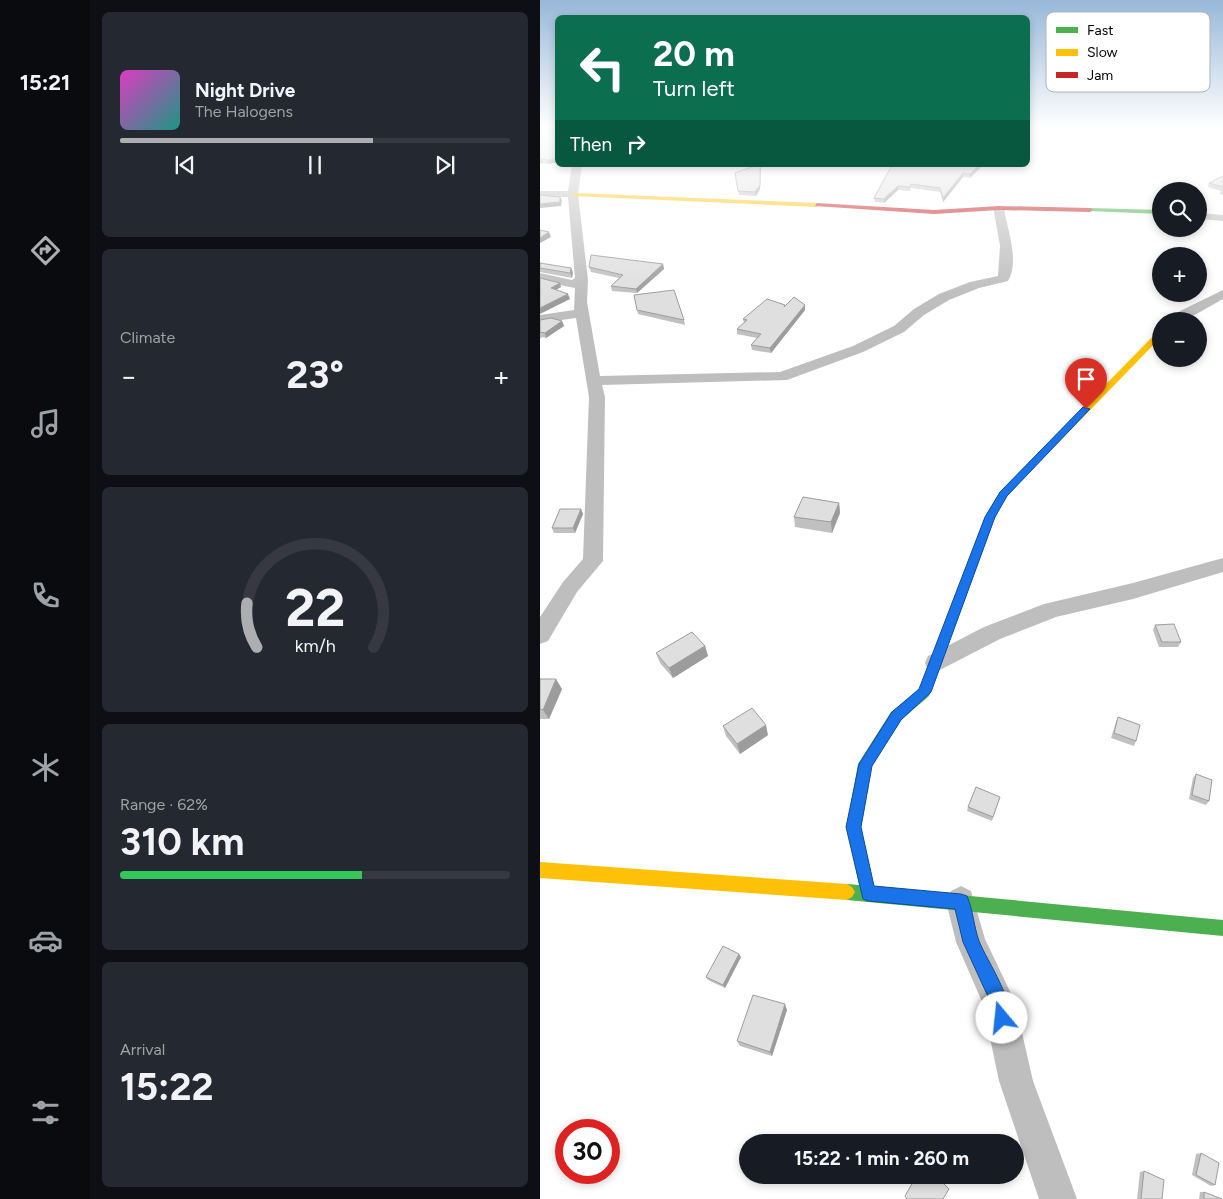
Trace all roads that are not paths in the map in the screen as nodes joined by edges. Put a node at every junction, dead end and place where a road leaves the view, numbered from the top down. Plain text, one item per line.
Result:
1 (575, 185) edge
2 (540, 194) edge
3 (574, 194) junction
4 (999, 208) junction
5 (1152, 212) edge
6 (1207, 217) edge
7 (1223, 218) edge
8 (540, 277) edge
9 (582, 280) junction
10 (1223, 294) edge
11 (1188, 312) edge
12 (582, 313) junction
13 (540, 318) edge
14 (1152, 342) edge
15 (594, 381) junction
16 (1223, 565) edge
17 (540, 635) edge
18 (936, 663) junction
19 (540, 870) edge
20 (868, 893) junction
21 (961, 901) junction
22 (1223, 928) edge
23 (1058, 1199) edge

1 - 3 street
2 - 3 street
3 - 4 street
3 - 9 street
4 - 5 street
4 - 15 street
6 - 7 street
8 - 9 street
9 - 12 street
10 - 11 street
12 - 13 street
12 - 15 street
14 - 18 street
15 - 17 street
16 - 18 street
18 - 20 street
19 - 20 street
20 - 21 street
21 - 22 street
21 - 23 street

